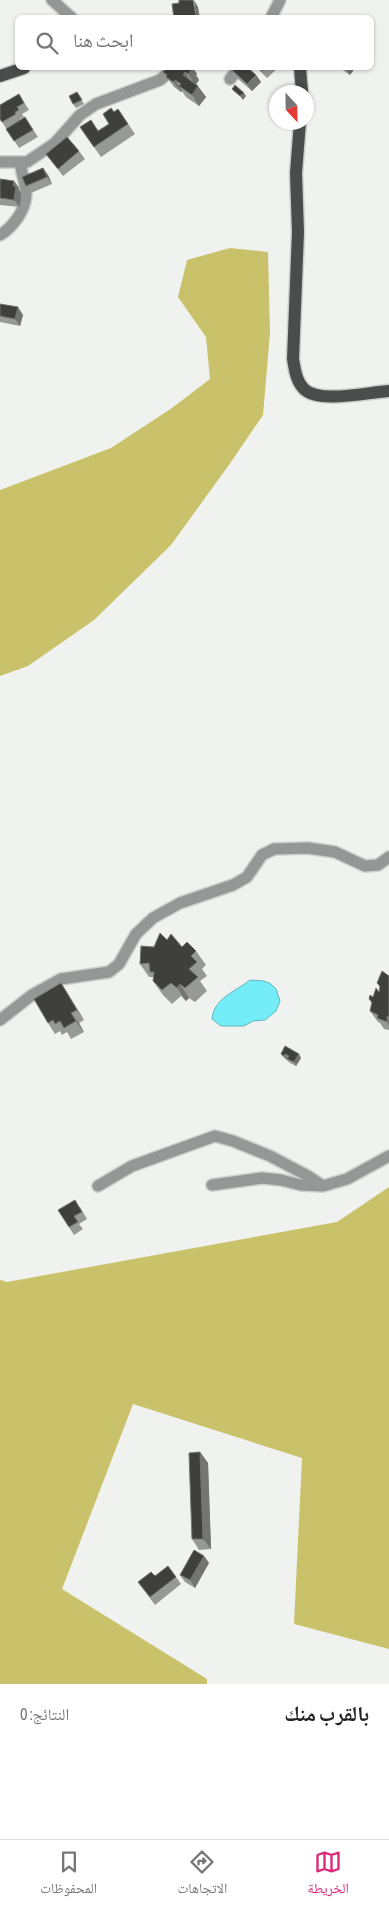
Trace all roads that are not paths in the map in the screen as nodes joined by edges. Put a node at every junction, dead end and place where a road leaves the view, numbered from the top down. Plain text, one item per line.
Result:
1 (52, 0) edge
2 (280, 0) edge
3 (69, 15) edge
4 (272, 15) edge
5 (18, 70) edge
6 (172, 70) edge
7 (237, 70) edge
8 (300, 70) edge
9 (0, 76) edge
10 (230, 79) dead end
11 (301, 85) edge
12 (299, 130) edge
13 (0, 162) edge
14 (20, 163) junction
15 (0, 235) edge
16 (389, 391) edge
17 (389, 858) edge
18 (0, 1020) edge
19 (389, 1156) edge
20 (212, 1185) dead end
21 (98, 1186) dead end
22 (323, 1186) junction

1 - 3 street
2 - 4 street
5 - 9 main road
6 - 14 street
7 - 10 street
8 - 11 main road
12 - 16 main road
13 - 14 street
14 - 15 street
17 - 18 street
19 - 22 street
20 - 22 street
21 - 22 street

